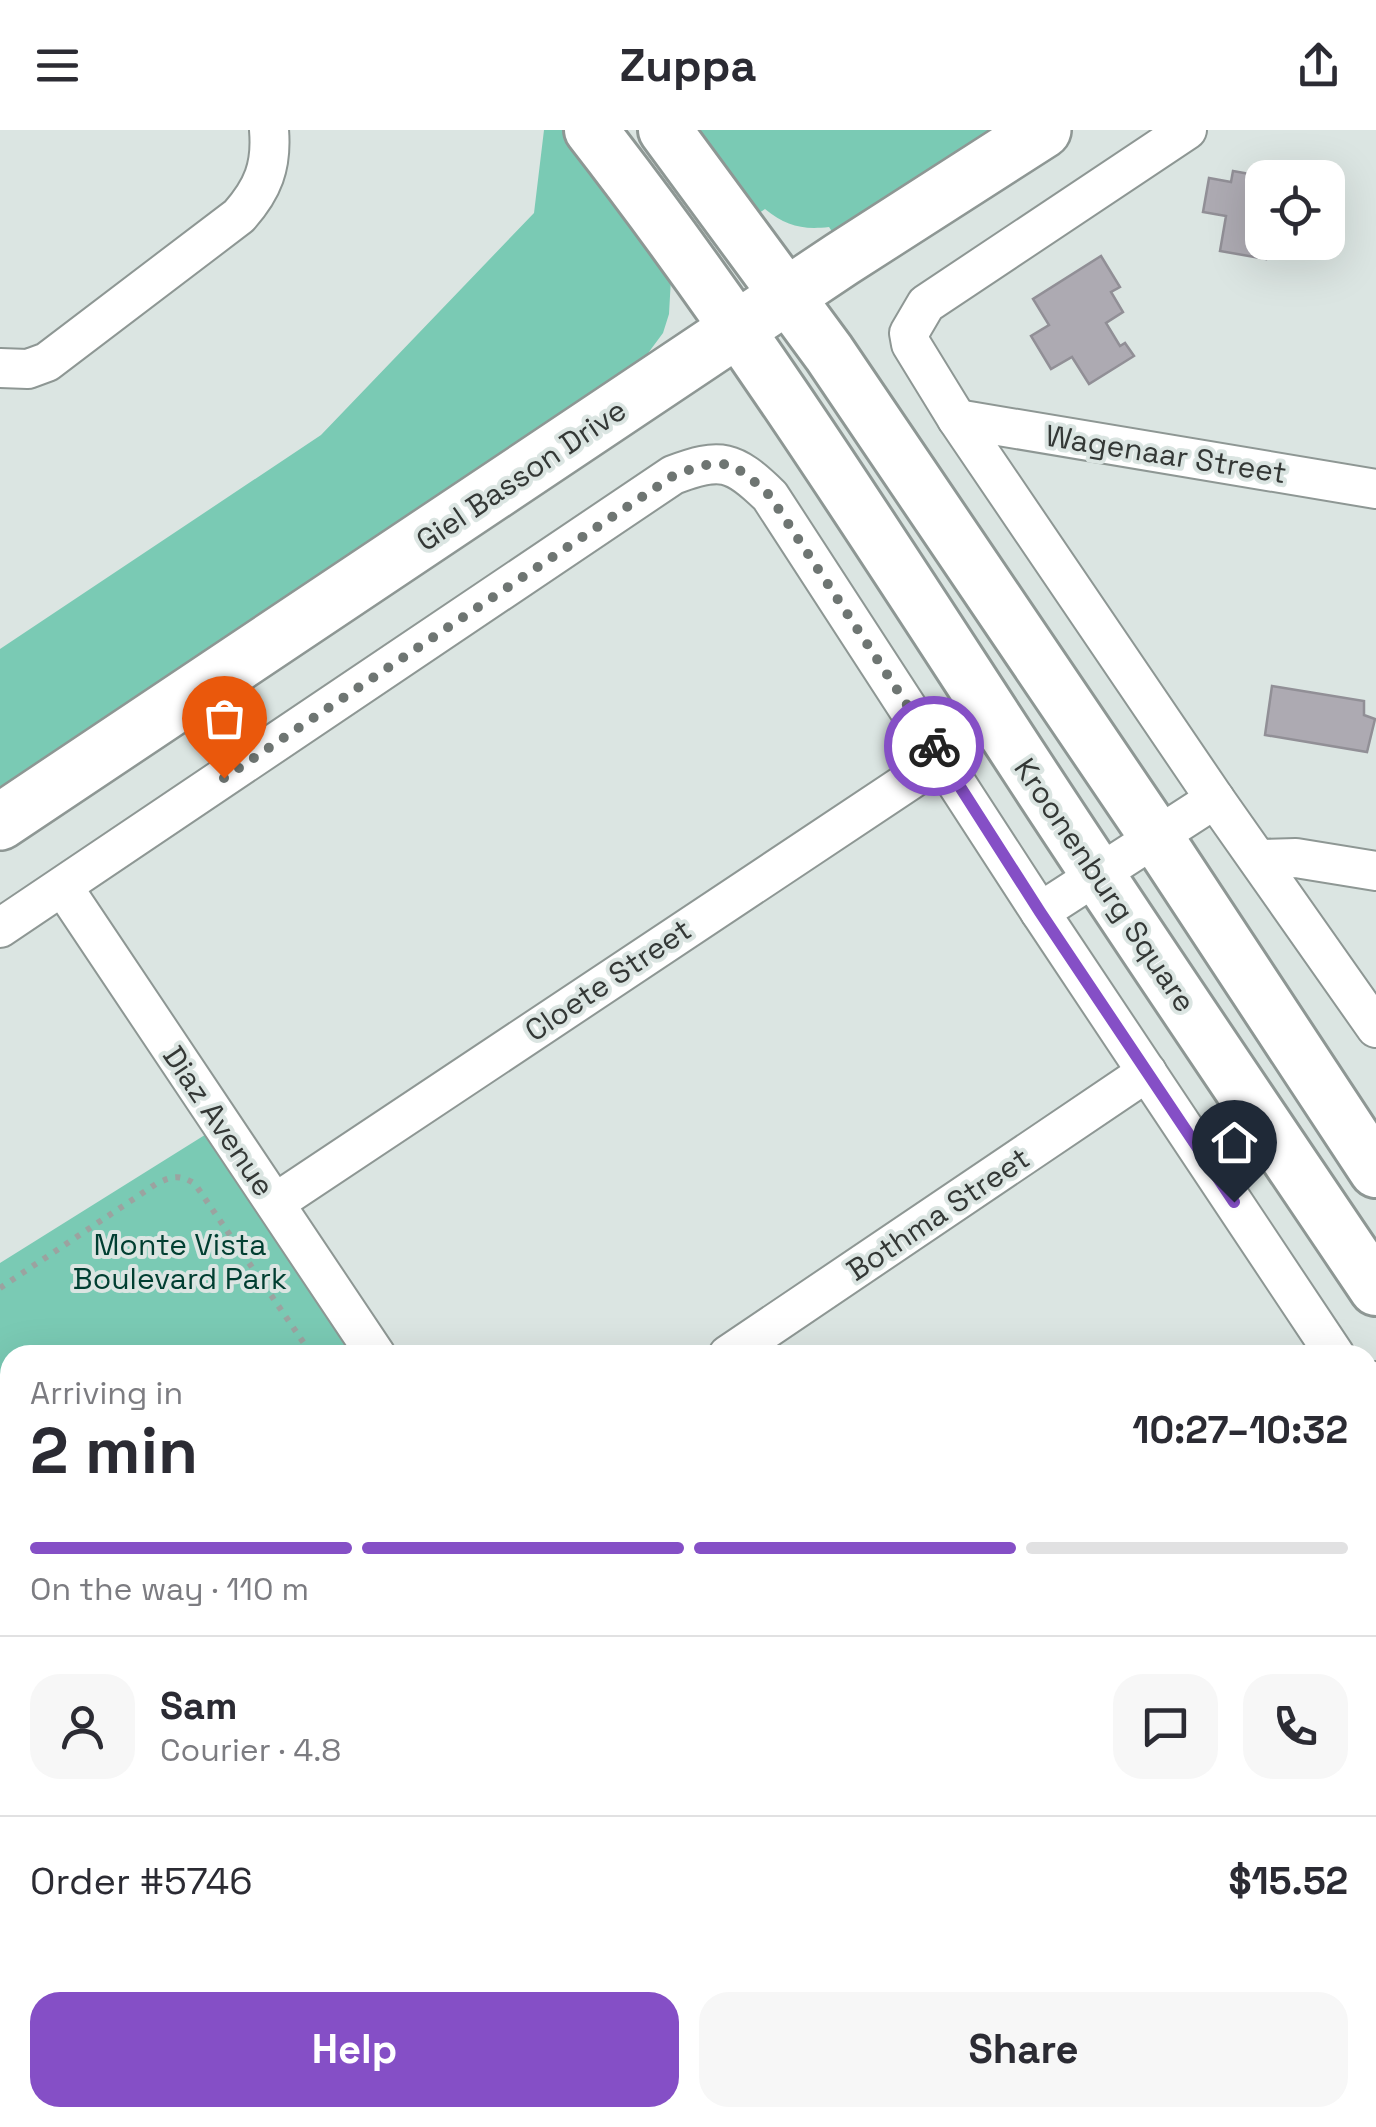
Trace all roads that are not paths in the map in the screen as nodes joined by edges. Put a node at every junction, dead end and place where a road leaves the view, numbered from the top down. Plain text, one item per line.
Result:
1 (269, 130) edge
2 (590, 130) edge
3 (665, 130) edge
4 (1043, 130) edge
5 (1187, 130) edge
6 (789, 295) junction
7 (737, 330) junction
8 (0, 368) edge
9 (957, 419) junction
10 (1376, 489) edge
11 (942, 759) junction
12 (1215, 799) junction
13 (0, 822) edge
14 (1155, 835) junction
15 (1258, 858) junction
16 (1376, 872) edge
17 (1096, 874) junction
18 (63, 886) junction
19 (1040, 912) junction
20 (0, 928) edge
21 (1376, 1028) edge
22 (1147, 1072) junction
23 (1376, 1172) edge
24 (275, 1203) junction
25 (1376, 1289) edge
26 (369, 1345) edge
27 (743, 1345) edge
28 (1328, 1345) edge

1 - 8 street
2 - 7 street, Kroonenburg Square
3 - 6 street
4 - 6 main road, Giel Basson Drive
5 - 9 street
6 - 7 main road, Giel Basson Drive
6 - 14 street
7 - 13 main road, Giel Basson Drive
7 - 17 street, Kroonenburg Square
9 - 10 street, Wagenaar Street
9 - 12 street
11 - 18 street
11 - 19 street
11 - 24 street, Cloete Street
12 - 14 street
12 - 15 street
14 - 17 street
14 - 23 street
15 - 16 street
15 - 21 street
17 - 19 street
17 - 25 street, Kroonenburg Square
18 - 20 street
18 - 24 street, Diaz Avenue
19 - 22 street
22 - 27 street, Bothma Street
22 - 28 street
24 - 26 street, Diaz Avenue

